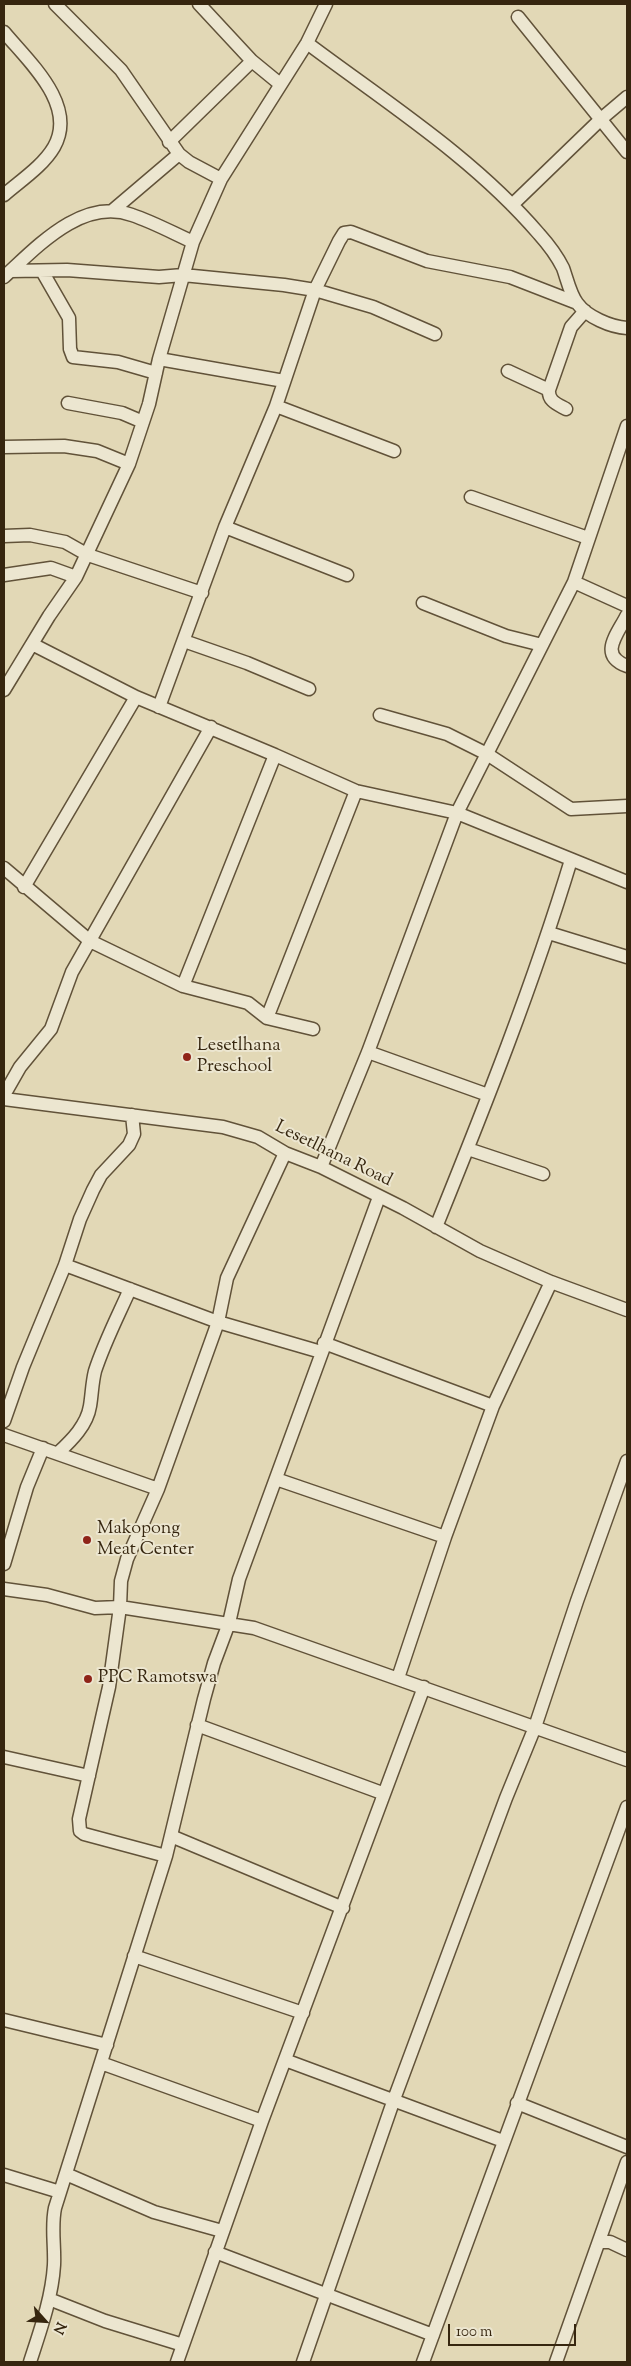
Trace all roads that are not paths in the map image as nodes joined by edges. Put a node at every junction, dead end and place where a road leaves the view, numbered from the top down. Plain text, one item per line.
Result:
1 (55, 4) edge
2 (199, 4) edge
3 (326, 4) edge
4 (518, 17) dead end
5 (4, 32) edge
6 (307, 43) junction
7 (252, 61) junction
8 (280, 84) junction
9 (627, 97) edge
10 (601, 119) junction
11 (170, 142) junction
12 (627, 152) edge
13 (179, 154) junction
14 (221, 179) junction
15 (4, 195) edge
16 (512, 205) junction
17 (112, 211) junction
18 (192, 242) junction
19 (42, 271) junction
20 (7, 274) edge
21 (183, 275) junction
22 (316, 290) junction
23 (581, 307) junction
24 (627, 328) edge
25 (435, 334) dead end
26 (159, 359) junction
27 (508, 371) dead end
28 (156, 373) junction
29 (284, 381) junction
30 (549, 390) junction
31 (68, 403) dead end
32 (276, 406) junction
33 (566, 409) dead end
34 (143, 422) junction
35 (627, 426) edge
36 (4, 447) edge
37 (394, 450) dead end
38 (129, 464) junction
39 (470, 497) dead end
40 (225, 527) junction
41 (4, 536) edge
42 (588, 538) junction
43 (88, 555) junction
44 (4, 575) edge
45 (347, 575) dead end
46 (76, 577) junction
47 (574, 582) junction
48 (202, 593) junction
49 (424, 603) dead end
50 (627, 606) edge
51 (627, 615) edge
52 (184, 641) junction
53 (32, 644) junction
54 (542, 645) junction
55 (627, 666) edge
56 (309, 689) dead end
57 (4, 690) edge
58 (136, 697) junction
59 (159, 707) junction
60 (380, 715) dead end
61 (211, 728) junction
62 (487, 754) junction
63 (275, 755) junction
64 (356, 792) junction
65 (627, 806) edge
66 (457, 813) junction
67 (571, 860) junction
68 (4, 868) edge
69 (627, 882) edge
70 (24, 887) junction
71 (549, 933) junction
72 (90, 941) junction
73 (627, 957) edge
74 (183, 986) junction
75 (267, 1018) junction
76 (312, 1029) dead end
77 (368, 1052) junction
78 (4, 1095) edge
79 (488, 1096) junction
80 (4, 1100) edge
81 (132, 1115) junction
82 (468, 1149) junction
83 (284, 1153) junction
84 (321, 1167) junction
85 (543, 1174) dead end
86 (379, 1197) junction
87 (436, 1227) junction
88 (65, 1265) junction
89 (550, 1282) junction
90 (130, 1289) junction
91 (627, 1310) edge
92 (218, 1322) junction
93 (323, 1348) junction
94 (493, 1406) junction
95 (4, 1421) edge
96 (4, 1436) edge
97 (43, 1448) junction
98 (58, 1453) junction
99 (627, 1461) edge
100 (276, 1479) junction
101 (158, 1489) junction
102 (445, 1537) junction
103 (4, 1564) edge
104 (4, 1589) edge
105 (120, 1607) junction
106 (229, 1623) junction
107 (398, 1678) junction
108 (424, 1687) junction
109 (197, 1725) junction
110 (535, 1727) junction
111 (4, 1757) edge
112 (627, 1760) edge
113 (89, 1776) junction
114 (382, 1793) junction
115 (627, 1808) edge
116 (171, 1836) junction
117 (166, 1856) junction
118 (343, 1908) junction
119 (134, 1956) junction
120 (303, 2013) junction
121 (4, 2020) edge
122 (106, 2045) junction
123 (286, 2060) junction
124 (101, 2062) junction
125 (393, 2102) junction
126 (517, 2104) junction
127 (262, 2120) junction
128 (503, 2142) junction
129 (627, 2148) edge
130 (627, 2162) edge
131 (66, 2174) junction
132 (4, 2175) edge
133 (60, 2192) junction
134 (222, 2232) junction
135 (599, 2242) junction
136 (627, 2250) edge
137 (215, 2252) junction
138 (326, 2295) junction
139 (49, 2299) junction
140 (433, 2335) junction
141 (183, 2345) junction
142 (30, 2362) edge
143 (177, 2362) edge
144 (303, 2362) edge
145 (423, 2362) edge
146 (556, 2362) edge

1 - 11 street
2 - 7 street
3 - 6 street
4 - 10 street
5 - 15 street
6 - 8 street
6 - 16 street
7 - 8 street
7 - 11 street
8 - 14 street
9 - 10 street
10 - 12 street
10 - 16 street
11 - 13 street
13 - 14 street
13 - 17 street
14 - 18 street
16 - 23 street
17 - 18 street
17 - 20 street
18 - 21 street
19 - 20 street
19 - 21 street
19 - 28 street
21 - 22 street
21 - 26 street
22 - 23 street
22 - 25 street
22 - 29 street
23 - 24 street
23 - 30 street
26 - 28 street
26 - 29 street
27 - 30 street
28 - 34 street
29 - 32 street
30 - 33 street
31 - 34 street
32 - 37 street
32 - 40 street
34 - 38 street
35 - 42 street
36 - 38 street
38 - 43 street
39 - 42 street
40 - 45 street
40 - 48 street
41 - 43 street
42 - 47 street
43 - 46 street
43 - 48 street
44 - 46 street
46 - 53 street
47 - 50 street
47 - 54 street
48 - 52 street
49 - 54 street
51 - 55 street
52 - 56 street
52 - 59 street
53 - 57 street
53 - 58 street
54 - 62 street
58 - 59 street
58 - 70 street
59 - 61 street
60 - 62 street
61 - 63 street
61 - 72 street
62 - 65 street
62 - 66 street
63 - 64 street
63 - 74 street
64 - 66 street
64 - 75 street
66 - 67 street
66 - 77 street
67 - 69 street
67 - 71 street
68 - 70 street
70 - 72 street
71 - 73 street
71 - 79 street
72 - 74 street
72 - 78 street
74 - 75 street
75 - 76 street
77 - 79 street
77 - 84 street
79 - 82 street
80 - 81 street, Lesetlhana Road
81 - 83 street, Lesetlhana Road
81 - 88 street
82 - 85 street
82 - 87 street
83 - 84 street, Lesetlhana Road
83 - 92 street
84 - 86 street, Lesetlhana Road
86 - 87 street, Lesetlhana Road
86 - 93 street
87 - 89 street, Lesetlhana Road
88 - 90 street
88 - 95 street
89 - 91 street, Lesetlhana Road
89 - 94 street
90 - 92 street
90 - 98 street
92 - 93 street
92 - 101 street
93 - 94 street
93 - 100 street
94 - 102 street
96 - 97 street
97 - 98 street
97 - 103 street
98 - 101 street
99 - 110 street
100 - 102 street
100 - 106 street
101 - 105 street
102 - 107 street
104 - 105 street
105 - 106 street
105 - 113 street
106 - 107 street
106 - 109 street
107 - 108 street
108 - 110 street
108 - 114 street
109 - 114 street
109 - 116 street
110 - 112 street
110 - 125 street
111 - 113 street
113 - 117 street
114 - 118 street
115 - 126 street
116 - 117 street
116 - 118 street
117 - 119 street
118 - 120 street
119 - 120 street
119 - 122 street
120 - 123 street
121 - 122 street
122 - 124 street
123 - 125 street
123 - 127 street
124 - 127 street
124 - 131 street
125 - 128 street
125 - 138 street
126 - 128 street
126 - 129 street
127 - 134 street
128 - 140 street
130 - 135 street
131 - 133 street
131 - 134 street
132 - 133 street
133 - 139 street
134 - 137 street
135 - 136 street
135 - 146 street
137 - 138 street
137 - 141 street
138 - 140 street
138 - 144 street
139 - 141 street
139 - 142 street
140 - 145 street
141 - 143 street

